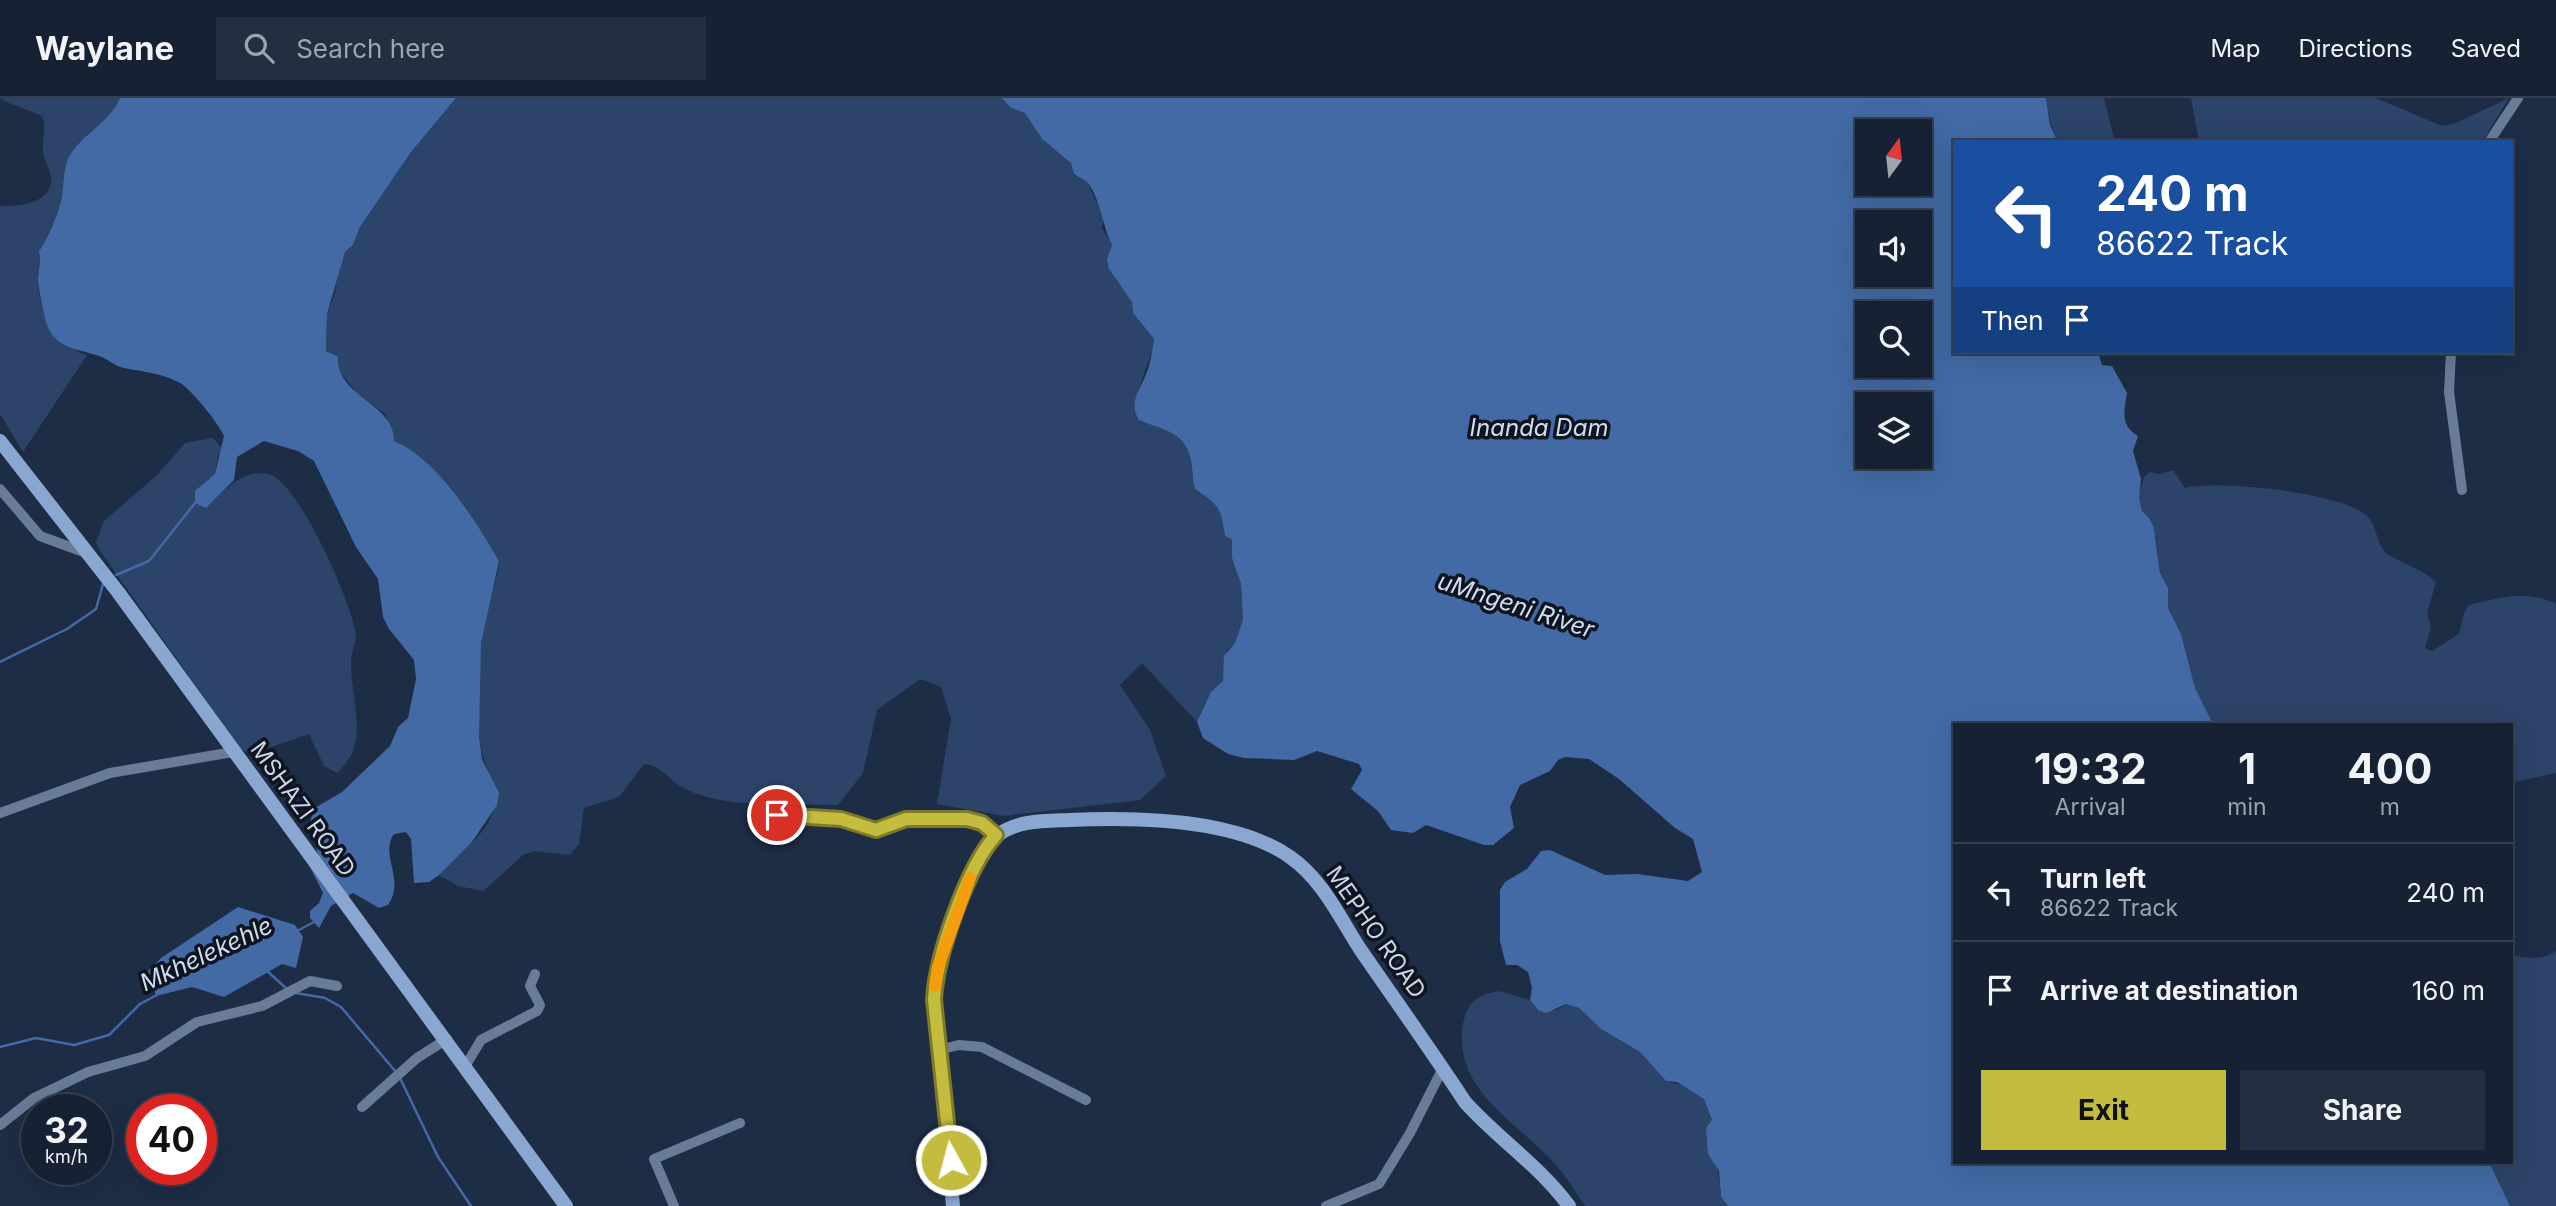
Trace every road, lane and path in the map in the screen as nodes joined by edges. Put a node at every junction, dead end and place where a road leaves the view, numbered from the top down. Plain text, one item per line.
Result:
1 (2518, 98) edge
2 (2490, 140) edge
3 (2451, 354) edge
4 (0, 441) edge
5 (0, 489) edge
6 (2462, 489) dead end
7 (89, 554) junction
8 (233, 752) junction
9 (0, 813) edge
10 (757, 814) dead end
11 (996, 835) junction
12 (535, 974) dead end
13 (337, 986) dead end
14 (447, 1038) junction
15 (938, 1050) junction
16 (466, 1065) junction
17 (1443, 1068) junction
18 (1086, 1100) dead end
19 (362, 1107) dead end
20 (740, 1123) dead end
21 (0, 1125) edge
22 (566, 1206) edge
23 (674, 1206) edge
24 (953, 1206) edge
25 (1326, 1206) edge
26 (1569, 1206) edge

1 - 2 street
3 - 6 street
4 - 7 street, MSHAZI ROAD
5 - 7 street
7 - 8 street, MSHAZI ROAD
8 - 9 street
8 - 14 street, MSHAZI ROAD
10 - 11 street
11 - 15 street
11 - 17 street, MEPHO ROAD
12 - 16 street
13 - 21 street
14 - 16 street, MSHAZI ROAD
14 - 19 street
15 - 18 street
15 - 24 street
16 - 22 street, MSHAZI ROAD
17 - 25 street
17 - 26 street, MEPHO ROAD
20 - 23 street

